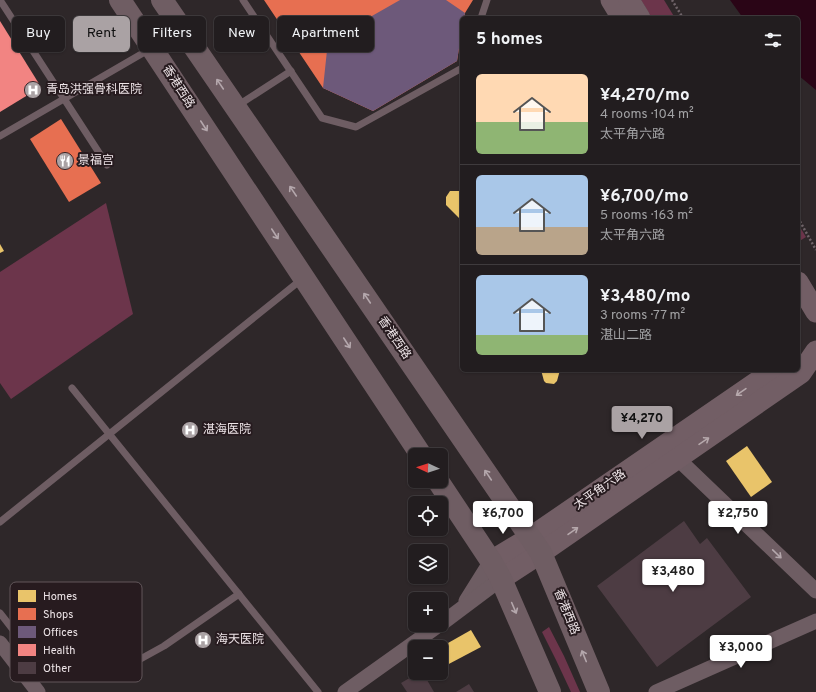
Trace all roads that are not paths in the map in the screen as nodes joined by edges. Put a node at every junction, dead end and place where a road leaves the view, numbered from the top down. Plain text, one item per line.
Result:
1 (0, 0) edge
2 (120, 0) edge
3 (162, 0) edge
4 (243, 0) edge
5 (487, 0) edge
6 (611, 0) edge
7 (629, 0) edge
8 (482, 16) edge
9 (621, 16) edge
10 (639, 16) edge
11 (138, 27) edge
12 (145, 52) edge
13 (155, 52) edge
14 (460, 69) edge
15 (291, 71) junction
16 (64, 99) junction
17 (235, 107) junction
18 (0, 136) edge
19 (106, 165) dead end
20 (304, 277) junction
21 (800, 285) edge
22 (816, 312) edge
23 (816, 351) edge
24 (771, 372) edge
25 (72, 388) dead end
26 (109, 434) junction
27 (416, 448) edge
28 (678, 459) junction
29 (443, 488) edge
30 (0, 522) edge
31 (536, 545) junction
32 (496, 570) junction
33 (816, 591) edge
34 (239, 594) junction
35 (462, 609) junction
36 (0, 613) edge
37 (448, 619) edge
38 (816, 621) edge
39 (10, 626) edge
40 (429, 632) edge
41 (0, 643) edge
42 (10, 656) edge
43 (142, 658) edge
44 (30, 682) edge
45 (38, 692) edge
46 (318, 692) edge
47 (345, 692) edge
48 (550, 692) edge
49 (599, 692) edge
50 (656, 692) edge

1 - 16 lane
2 - 11 main road, 香港西路
17 -> 3 main road, 香港西路
4 - 15 lane
5 - 8 lane
6 - 9 main road
7 - 10 main road
12 - 16 lane
13 -> 20 main road, 香港西路
14 - 15 lane
15 - 17 lane
16 - 18 lane
16 - 19 lane
31 -> 17 main road, 香港西路
20 - 26 lane
20 -> 27 main road, 香港西路
21 - 22 main road
28 -> 23 main road, 太平角六路
24 -> 31 main road, 太平角六路
25 - 26 lane
26 - 30 lane
26 - 34 lane
31 -> 28 main road, 太平角六路
28 -> 33 street
29 - 32 main road
31 - 32 main road
49 -> 31 main road, 香港西路
32 - 35 street
32 - 35 street
32 -> 48 main road
34 - 43 lane
34 - 46 lane
35 - 37 street
36 - 39 lane
38 - 50 street
40 - 47 street
41 - 42 street
44 - 45 street

